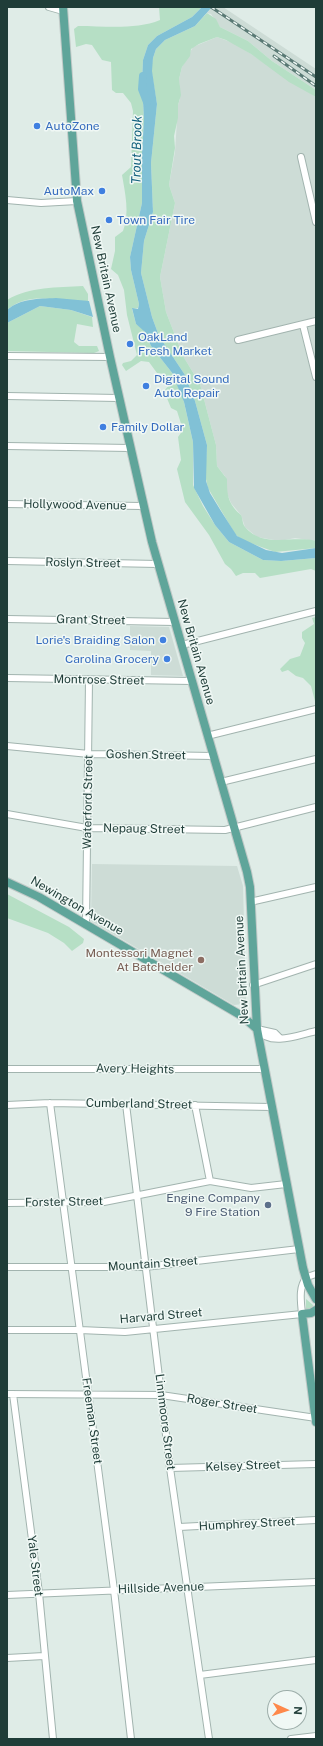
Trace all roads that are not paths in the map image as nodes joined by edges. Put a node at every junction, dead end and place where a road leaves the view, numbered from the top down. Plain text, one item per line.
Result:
1 (49, 7) edge
2 (63, 9) edge
3 (301, 157) dead end
4 (7, 200) edge
5 (77, 201) junction
6 (316, 222) edge
7 (316, 321) edge
8 (303, 324) junction
9 (238, 340) dead end
10 (7, 356) edge
11 (110, 357) junction
12 (316, 377) edge
13 (7, 396) edge
14 (118, 398) junction
15 (7, 446) edge
16 (130, 448) junction
17 (7, 504) edge
18 (142, 506) junction
19 (7, 561) edge
20 (158, 564) junction
21 (316, 610) edge
22 (7, 619) edge
23 (175, 622) junction
24 (182, 645) junction
25 (7, 678) edge
26 (89, 680) junction
27 (192, 681) junction
28 (316, 709) edge
29 (207, 736) junction
30 (7, 746) edge
31 (89, 754) junction
32 (213, 756) junction
33 (316, 759) edge
34 (221, 782) junction
35 (316, 807) edge
36 (7, 814) edge
37 (87, 828) junction
38 (234, 828) junction
39 (7, 882) edge
40 (316, 887) edge
41 (250, 902) junction
42 (86, 924) junction
43 (316, 964) edge
44 (254, 985) junction
45 (257, 1029) junction
46 (316, 1031) edge
47 (7, 1069) edge
48 (264, 1069) junction
49 (50, 1103) junction
50 (126, 1104) junction
51 (7, 1105) edge
52 (195, 1105) junction
53 (271, 1107) junction
54 (210, 1181) junction
55 (286, 1184) junction
56 (137, 1195) junction
57 (62, 1202) junction
58 (7, 1203) edge
59 (299, 1249) junction
60 (7, 1267) edge
61 (71, 1267) junction
62 (145, 1267) junction
63 (316, 1274) edge
64 (305, 1278) junction
65 (316, 1299) edge
66 (316, 1310) edge
67 (302, 1314) junction
68 (153, 1329) junction
69 (7, 1330) edge
70 (80, 1330) junction
71 (10, 1394) edge
72 (88, 1395) junction
73 (161, 1395) junction
74 (316, 1418) edge
75 (316, 1422) edge
76 (316, 1464) edge
77 (170, 1468) junction
78 (316, 1520) edge
79 (179, 1527) junction
80 (316, 1582) edge
81 (188, 1587) junction
82 (114, 1590) junction
83 (39, 1593) junction
84 (7, 1595) edge
85 (44, 1656) junction
86 (7, 1658) edge
87 (316, 1660) edge
88 (200, 1675) junction
89 (316, 1736) edge
90 (53, 1739) edge
91 (132, 1739) edge
92 (209, 1739) edge
93 (291, 1739) edge

1 - 2 street
2 - 5 main road, New Britain Avenue
3 - 6 street
4 - 5 street
5 - 11 main road, New Britain Avenue
7 - 8 street
8 - 9 street
8 - 12 street
10 - 11 street
11 - 14 main road, New Britain Avenue
13 - 14 street
14 - 16 main road, New Britain Avenue
15 - 16 street
16 - 18 main road, New Britain Avenue
17 - 18 street, Hollywood Avenue
18 - 20 main road, New Britain Avenue
19 - 20 street, Roslyn Street
20 - 23 main road, New Britain Avenue
21 - 24 street
22 - 23 street, Grant Street
23 - 24 main road, New Britain Avenue
24 - 27 main road, New Britain Avenue
25 - 26 street, Montrose Street
26 - 27 street, Montrose Street
26 - 31 street, Waterford Street
27 - 29 main road, New Britain Avenue
28 - 29 street
29 - 32 main road, New Britain Avenue
30 - 31 street, Goshen Street
31 - 32 street, Goshen Street
31 - 37 street, Waterford Street
32 - 34 main road, New Britain Avenue
33 - 34 street
34 - 38 main road, New Britain Avenue
35 - 38 street, Nepaug Street
36 - 37 street, Nepaug Street
37 - 38 street, Nepaug Street
37 - 42 street, Waterford Street
38 - 41 main road, New Britain Avenue
39 - 42 main road, Newington Avenue
40 - 41 street
41 - 44 main road, New Britain Avenue
42 - 45 main road, Newington Avenue
43 - 44 street
44 - 45 main road, New Britain Avenue
45 - 46 street
45 - 48 main road, New Britain Avenue
47 - 48 street, Avery Heights
48 - 53 main road, New Britain Avenue
49 - 50 street, Cumberland Street
49 - 51 street, Cumberland Street
49 - 57 street, Freeman Street
50 - 52 street, Cumberland Street
50 - 56 street, Linnmoore Street
52 - 53 street, Cumberland Street
52 - 54 street
53 - 55 main road, New Britain Avenue
54 - 55 street, Forster Street
54 - 56 street, Forster Street
55 - 59 main road, New Britain Avenue
56 - 57 street, Forster Street
56 - 62 street, Linnmoore Street
57 - 58 street, Forster Street
57 - 61 street, Freeman Street
59 - 62 street, Mountain Street
59 - 64 main road, New Britain Avenue
60 - 61 street, Mountain Street
61 - 62 street, Mountain Street
61 - 70 street, Freeman Street
62 - 68 street, Linnmoore Street
63 - 64 street
64 - 65 main road, New Britain Avenue
64 - 67 street
66 - 67 main road, Harvard Street
67 - 68 street, Harvard Street
67 - 74 main road
68 - 70 street, Harvard Street
68 - 73 street, Linnmoore Street
69 - 70 street, Harvard Street
70 - 72 street, Freeman Street
71 - 72 street, Roger Street
71 - 83 street, Yale Street
72 - 73 street, Roger Street
72 - 82 street, Freeman Street
73 - 74 street, Roger Street
73 - 77 street, Linnmoore Street
74 - 75 main road
76 - 77 street, Kelsey Street
77 - 79 street, Linnmoore Street
78 - 79 street, Humphrey Street
79 - 81 street, Linnmoore Street
80 - 81 street, Hillside Avenue
81 - 82 street, Hillside Avenue
81 - 88 street, Linnmoore Street
82 - 83 street, Hillside Avenue
82 - 91 street, Freeman Street
83 - 84 street, Hillside Avenue
83 - 85 street, Yale Street
85 - 86 street
85 - 90 street, Yale Street
87 - 88 street
88 - 92 street, Linnmoore Street
89 - 93 street

